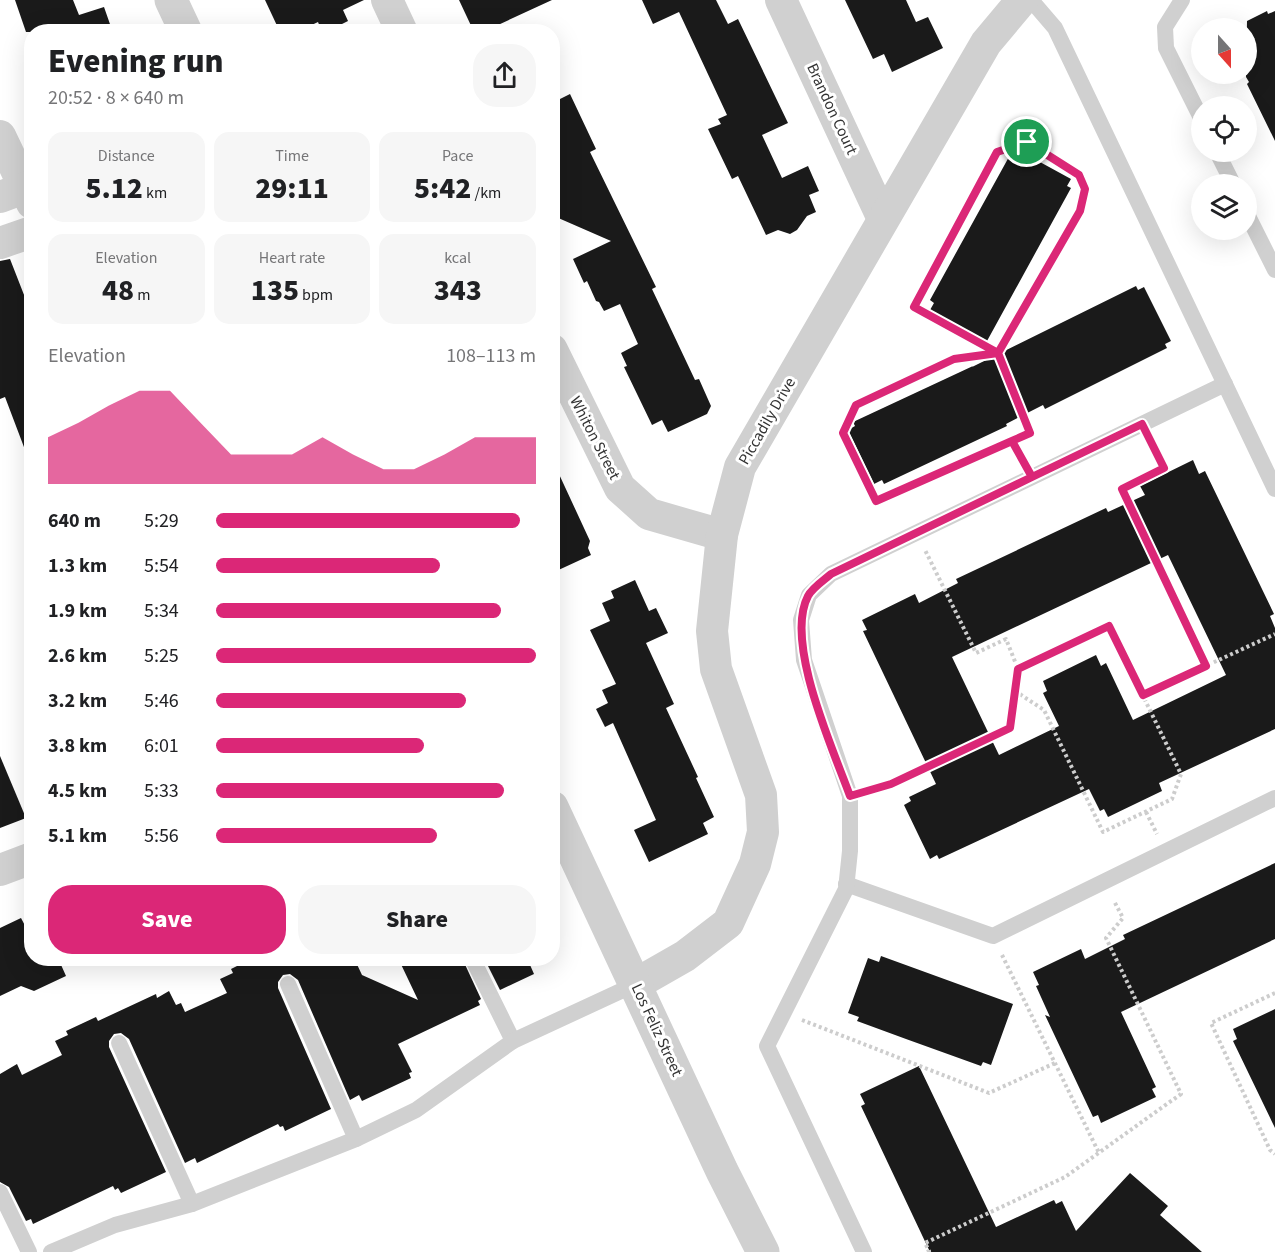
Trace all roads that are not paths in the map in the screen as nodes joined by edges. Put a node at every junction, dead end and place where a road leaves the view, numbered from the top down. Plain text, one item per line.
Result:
1 (171, 0) edge
2 (387, 0) edge
3 (781, 0) edge
4 (1022, 0) edge
5 (1031, 0) edge
6 (1182, 0) edge
7 (182, 24) edge
8 (398, 24) edge
9 (1191, 98) edge
10 (0, 136) edge
11 (22, 193) edge
12 (883, 219) junction
13 (1257, 234) edge
14 (24, 235) edge
15 (0, 243) edge
16 (1275, 270) edge
17 (560, 366) edge
18 (1225, 384) junction
19 (1275, 489) edge
20 (722, 535) junction
21 (1275, 798) edge
22 (560, 824) edge
23 (24, 861) edge
24 (0, 870) edge
25 (846, 884) junction
26 (476, 966) edge
27 (288, 984) dead end
28 (636, 984) junction
29 (513, 1041) junction
30 (119, 1043) dead end
31 (356, 1139) junction
32 (0, 1192) edge
33 (192, 1204) junction
34 (29, 1252) edge
35 (53, 1252) edge
36 (763, 1252) edge
37 (864, 1252) edge

1 - 7 street
2 - 8 street
3 - 12 street, Brandon Court
4 - 12 street, Piccadily Drive
5 - 18 lane
6 - 9 lane
10 - 11 street
12 - 20 street, Piccadily Drive
13 - 16 lane
14 - 15 street
17 - 20 street, Whiton Street
18 - 19 lane
18 - 25 lane
20 - 28 street, Piccadily Drive
21 - 25 lane
22 - 28 street, Los Feliz Street
23 - 24 street
25 - 37 lane
26 - 29 lane
27 - 31 lane
28 - 29 lane
28 - 36 street, Los Feliz Street
29 - 31 lane
30 - 33 lane
31 - 33 lane
32 - 34 lane
33 - 35 lane

